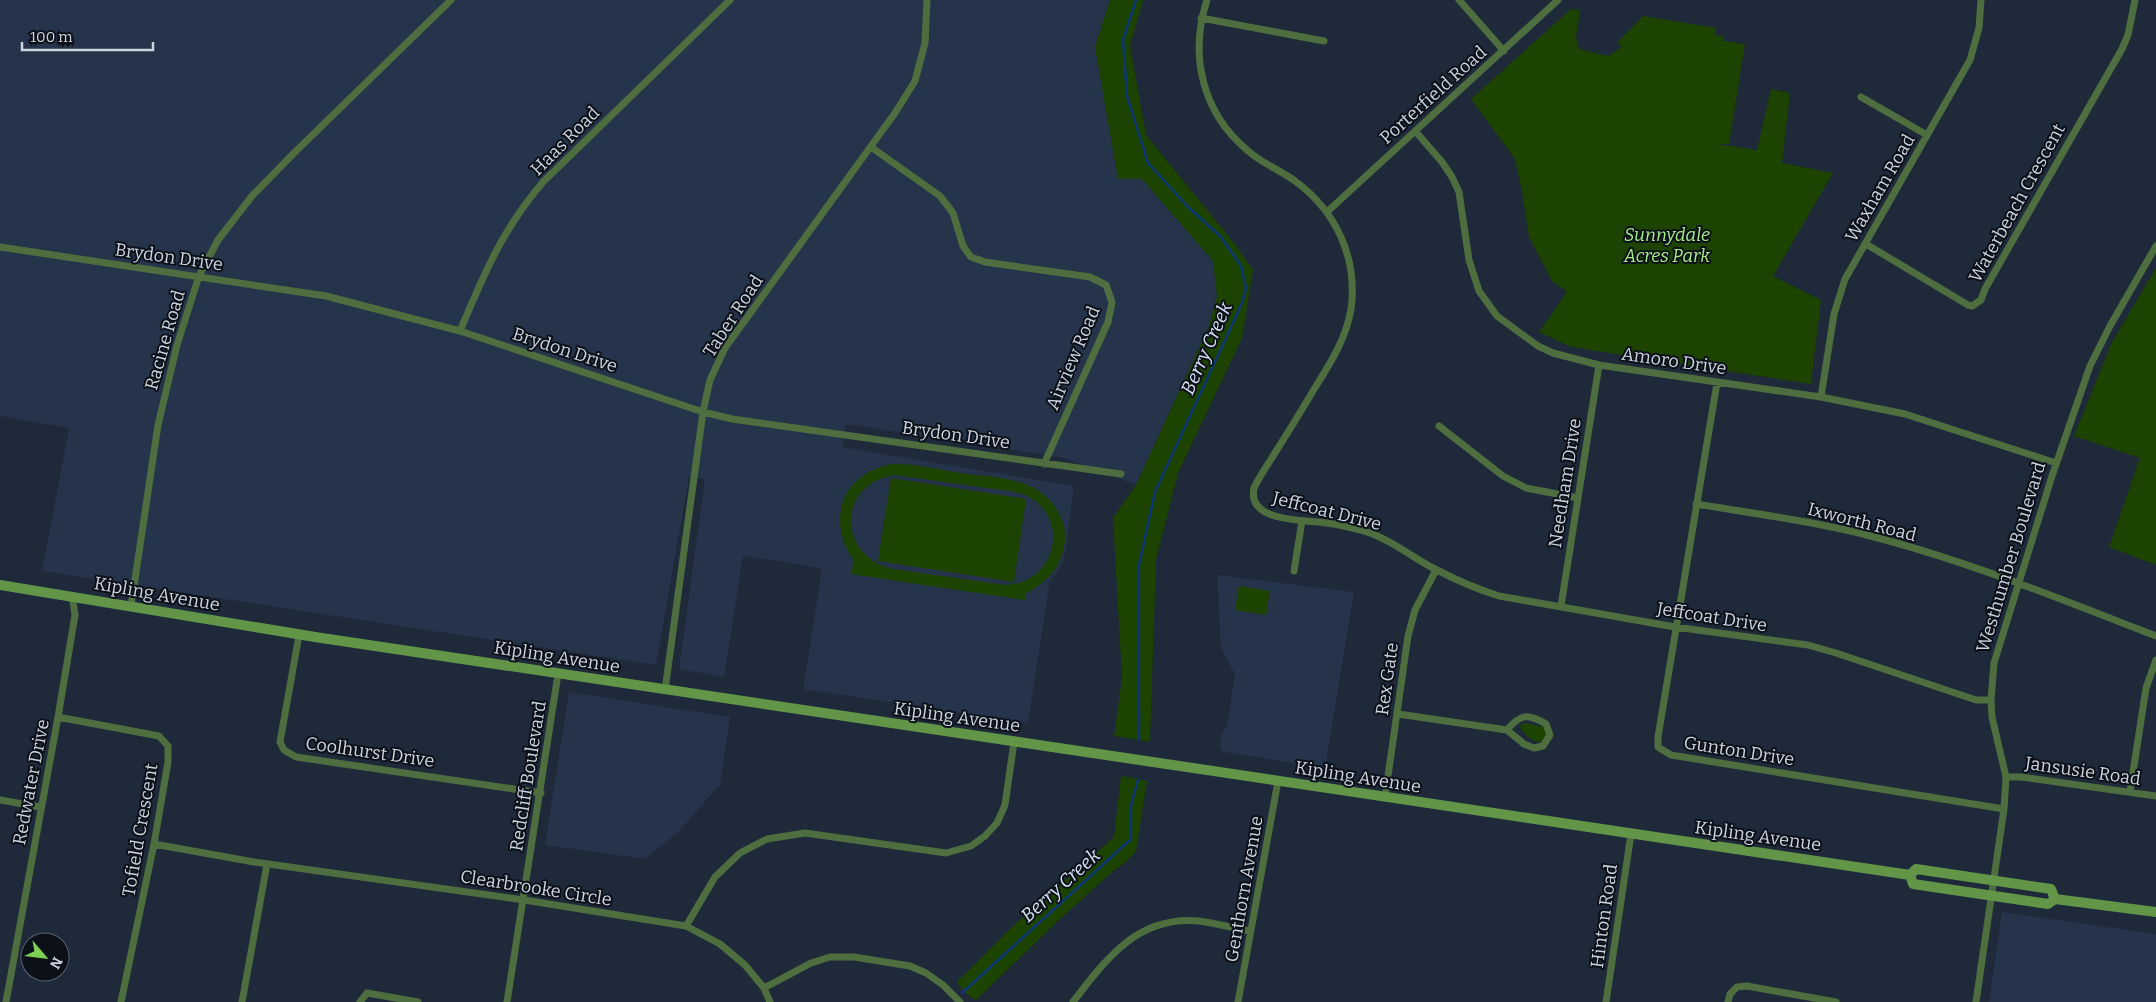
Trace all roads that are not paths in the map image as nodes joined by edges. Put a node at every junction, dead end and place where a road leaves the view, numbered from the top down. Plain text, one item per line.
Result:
1 (451, 0) edge
2 (730, 0) edge
3 (928, 0) edge
4 (1207, 0) edge
5 (1459, 0) edge
6 (1558, 0) edge
7 (1981, 0) edge
8 (2136, 0) edge
9 (1201, 18) junction
10 (1324, 41) dead end
11 (1504, 51) junction
12 (1862, 97) dead end
13 (1416, 132) junction
14 (1927, 134) junction
15 (870, 147) junction
16 (1328, 211) junction
17 (1866, 244) junction
18 (2156, 246) edge
19 (0, 247) edge
20 (199, 276) junction
21 (460, 331) junction
22 (1599, 365) junction
23 (1717, 383) junction
24 (1821, 397) junction
25 (703, 412) junction
26 (1439, 426) dead end
27 (2056, 463) junction
28 (1044, 464) junction
29 (1121, 474) dead end
30 (1578, 498) junction
31 (1696, 504) junction
32 (1302, 521) junction
33 (1294, 570) dead end
34 (1436, 570) junction
35 (2018, 584) junction
36 (0, 585) edge
37 (72, 596) junction
38 (131, 606) junction
39 (1561, 606) junction
40 (1675, 627) junction
41 (299, 635) junction
42 (2156, 636) edge
43 (2156, 660) edge
44 (558, 674) junction
45 (665, 690) junction
46 (1991, 700) junction
47 (1398, 714) junction
48 (58, 717) junction
49 (1507, 730) junction
50 (1014, 742) junction
51 (2006, 777) junction
52 (1278, 781) junction
53 (2130, 792) junction
54 (541, 793) junction
55 (2156, 796) edge
56 (1385, 798) junction
57 (0, 800) edge
58 (40, 807) junction
59 (2004, 809) junction
60 (1632, 834) junction
61 (154, 844) junction
62 (267, 864) junction
63 (1910, 875) junction
64 (1994, 880) junction
65 (1992, 896) junction
66 (2055, 899) junction
67 (524, 900) junction
68 (2156, 912) edge
69 (686, 926) junction
70 (1250, 932) junction
71 (764, 988) junction
72 (6, 1002) edge
73 (121, 1002) edge
74 (242, 1002) edge
75 (360, 1002) edge
76 (418, 1002) edge
77 (507, 1002) edge
78 (770, 1002) edge
79 (960, 1002) edge
80 (1073, 1002) edge
81 (1238, 1002) edge
82 (1606, 1002) edge
83 (1728, 1002) edge
84 (1836, 1002) edge
85 (1976, 1002) edge

1 - 20 street, Racine Road
2 - 21 street, Haas Road
3 - 15 street, Taber Road
4 - 9 street, Jeffcoat Drive
5 - 11 street
6 - 11 street, Porterfield Road
7 - 14 street, Waxham Road
8 - 17 street, Waterbeach Crescent
9 - 10 street
9 - 16 street, Jeffcoat Drive
11 - 13 street, Porterfield Road
12 - 14 street
13 - 16 street, Porterfield Road
13 - 22 street, Amoro Drive
14 - 17 street, Waxham Road
15 - 25 street, Taber Road
15 - 28 street, Airview Road
16 - 32 street, Jeffcoat Drive
17 - 24 street, Waxham Road
18 - 27 street, Westhumber Boulevard
19 - 20 street, Brydon Drive
20 - 21 street, Brydon Drive
20 - 38 street, Racine Road
21 - 25 street, Brydon Drive
22 - 23 street, Amoro Drive
22 - 30 street, Needham Drive
23 - 24 street, Amoro Drive
23 - 31 street, Gunton Drive
24 - 27 street, Amoro Drive
25 - 28 street, Brydon Drive
25 - 45 street, Taber Road
26 - 30 street
27 - 35 street, Westhumber Boulevard
28 - 29 street, Brydon Drive
30 - 39 street, Needham Drive
31 - 35 street, Ixworth Road
31 - 40 street, Gunton Drive
32 - 33 street
32 - 34 street, Jeffcoat Drive
34 - 39 street, Jeffcoat Drive
34 - 47 street, Rex Gate
35 - 42 street, Ixworth Road
35 - 46 street, Westhumber Boulevard
36 - 37 main road, Kipling Avenue
37 - 38 main road, Kipling Avenue
37 - 48 street, Redwater Drive
38 - 41 main road, Kipling Avenue
39 - 40 street, Jeffcoat Drive
40 - 46 street, Jeffcoat Drive
40 - 59 street, Gunton Drive
41 - 44 main road, Kipling Avenue
41 - 54 street, Coolhurst Drive
43 - 53 street
44 - 45 main road, Kipling Avenue
44 - 54 street, Redcliff Boulevard
45 - 50 main road, Kipling Avenue
46 - 51 street, Westhumber Boulevard
47 - 49 street
47 - 56 street, Rex Gate
48 - 58 street, Redwater Drive
48 - 61 street, Tofield Crescent
49 - 49 street
50 - 52 main road, Kipling Avenue
50 - 69 street
51 - 53 street, Jansusie Road
51 - 59 street, Westhumber Boulevard
52 - 56 main road, Kipling Avenue
52 - 70 street, Genthorn Avenue
53 - 55 street, Jansusie Road
54 - 67 street, Redcliff Boulevard
56 - 60 main road, Kipling Avenue
57 - 58 street
58 - 72 street, Redwater Drive
59 - 64 street, Westhumber Boulevard
60 - 63 main road, Kipling Avenue
60 - 82 street, Hinton Road
61 - 62 street, Clearbrooke Circle
61 - 73 street, Tofield Crescent
62 - 67 street, Clearbrooke Circle
62 - 74 street
63 - 64 main road, Kipling Avenue
63 - 65 main road, Kipling Avenue
64 - 65 street, Westhumber Boulevard
64 - 66 main road, Kipling Avenue
65 - 66 main road, Kipling Avenue
65 - 85 street, Westhumber Boulevard
66 - 68 main road, Kipling Avenue
67 - 69 street, Clearbrooke Circle
67 - 77 street, Redcliff Boulevard
69 - 71 street, Clearbrooke Circle
70 - 80 street
70 - 81 street, Genthorn Avenue
71 - 78 street, Clearbrooke Circle
71 - 79 street
75 - 76 street
83 - 84 street

